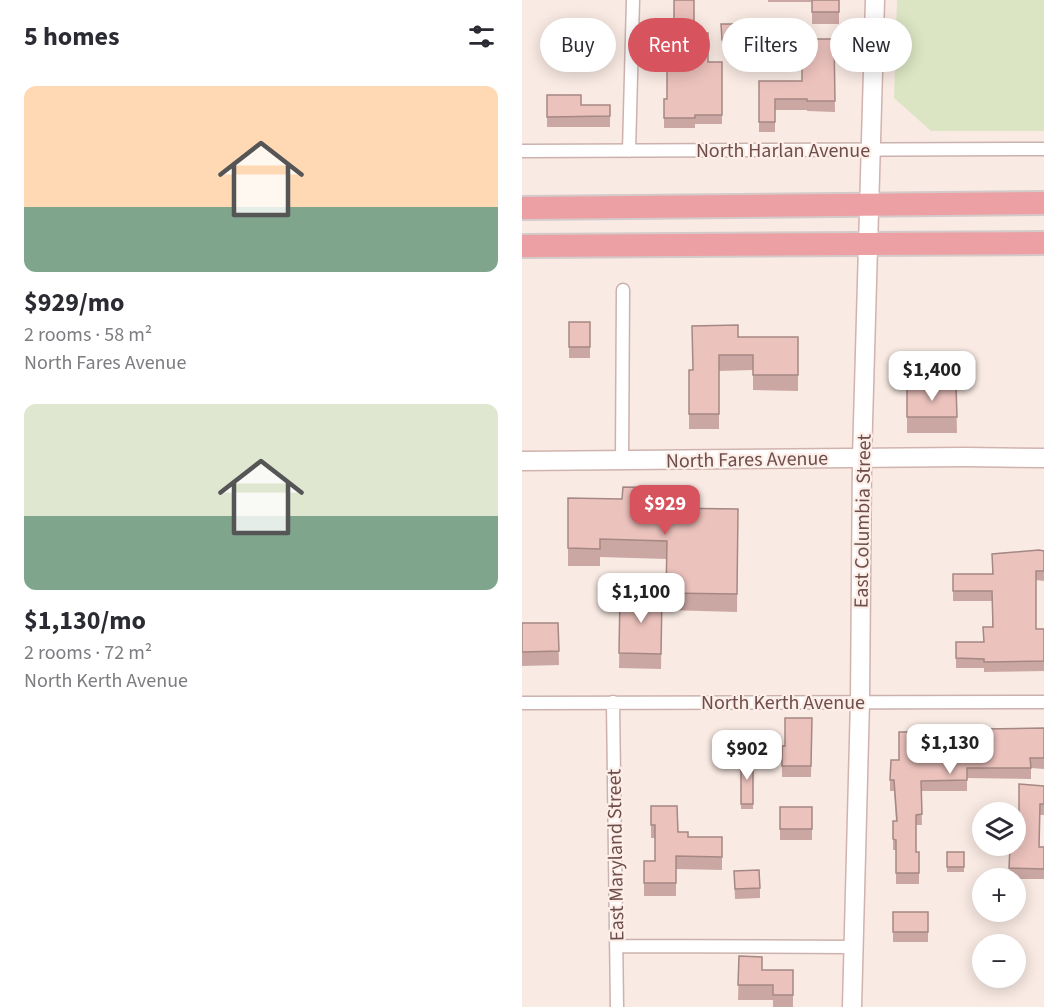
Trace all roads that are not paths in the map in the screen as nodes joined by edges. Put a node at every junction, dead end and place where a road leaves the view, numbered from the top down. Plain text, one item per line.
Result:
1 (633, 0) edge
2 (875, 0) edge
3 (1044, 149) edge
4 (871, 150) junction
5 (522, 151) edge
6 (629, 151) junction
7 (1044, 203) edge
8 (869, 205) junction
9 (522, 208) edge
10 (1044, 243) edge
11 (867, 244) junction
12 (522, 246) edge
13 (623, 290) dead end
14 (862, 458) junction
15 (1044, 458) edge
16 (522, 461) edge
17 (622, 461) junction
18 (860, 701) junction
19 (613, 702) junction
20 (1044, 702) edge
21 (522, 703) edge
22 (616, 946) junction
23 (853, 946) junction
24 (617, 1007) edge
25 (852, 1007) edge

1 - 6 street
2 - 4 main road, East Columbia Street
3 - 4 street, North Harlan Avenue
4 - 6 street, North Harlan Avenue
4 - 8 main road, East Columbia Street
5 - 6 street, North Harlan Avenue
7 - 8 highway
8 - 9 highway
8 - 11 main road, East Columbia Street
10 - 11 highway
11 - 12 highway
11 - 14 main road, East Columbia Street
13 - 17 street
14 - 15 main road, North Fares Avenue
14 - 17 main road, North Fares Avenue
14 - 18 main road, East Columbia Street
16 - 17 main road, North Fares Avenue
18 - 19 street, North Kerth Avenue
18 - 20 street, North Kerth Avenue
18 - 23 main road, East Columbia Street
19 - 21 street, North Kerth Avenue
19 - 22 street, East Maryland Street
22 - 23 street
22 - 24 street, East Maryland Street
23 - 25 main road, East Columbia Street

